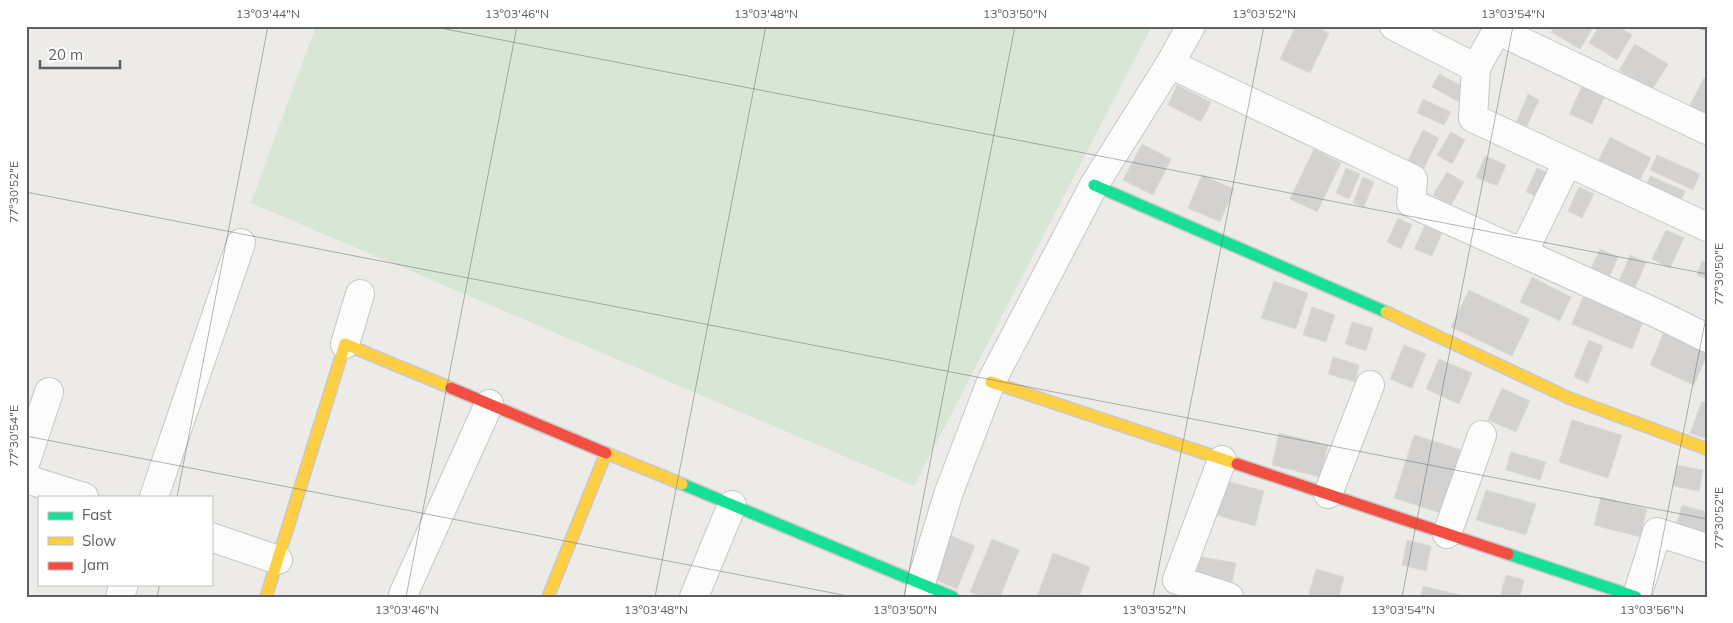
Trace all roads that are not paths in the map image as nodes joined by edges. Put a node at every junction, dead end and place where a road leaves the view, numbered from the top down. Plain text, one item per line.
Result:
1 (1191, 26) edge
2 (1394, 26) edge
3 (1498, 28) edge
4 (1170, 64) junction
5 (1476, 68) junction
6 (1707, 130) edge
7 (1568, 163) junction
8 (1094, 185) junction
9 (1707, 227) edge
10 (241, 243) dead end
11 (1523, 253) junction
12 (360, 294) dead end
13 (1707, 338) edge
14 (345, 344) junction
15 (992, 382) junction
16 (1370, 385) dead end
17 (49, 392) dead end
18 (489, 404) junction
19 (1482, 435) dead end
20 (1707, 449) edge
21 (606, 452) junction
22 (1222, 460) junction
23 (26, 461) edge
24 (26, 479) edge
25 (1328, 494) junction
26 (81, 496) edge
27 (154, 496) edge
28 (732, 505) junction
29 (1447, 534) junction
30 (212, 538) edge
31 (1707, 548) edge
32 (278, 560) junction
33 (920, 590) edge
34 (403, 595) dead end
35 (1636, 596) edge
36 (266, 597) edge
37 (548, 597) edge
38 (694, 597) edge
39 (952, 597) edge
40 (1230, 597) edge

1 - 4 street
2 - 5 street
3 - 5 street
3 - 6 street
4 - 8 street
4 - 11 street
5 - 7 street
7 - 9 street
7 - 11 street
8 - 15 street
8 - 20 street
10 - 27 street
11 - 13 street
12 - 14 street
14 - 18 street
14 - 32 street
15 - 22 street
15 - 33 street
16 - 25 street
17 - 23 street
18 - 21 street
18 - 34 street
19 - 29 street
21 - 28 street
21 - 37 street
22 - 25 street
22 - 40 street
24 - 26 street
25 - 29 street
28 - 33 street
28 - 38 street
29 - 35 street
30 - 32 street
31 - 35 street
32 - 36 street
33 - 39 street

